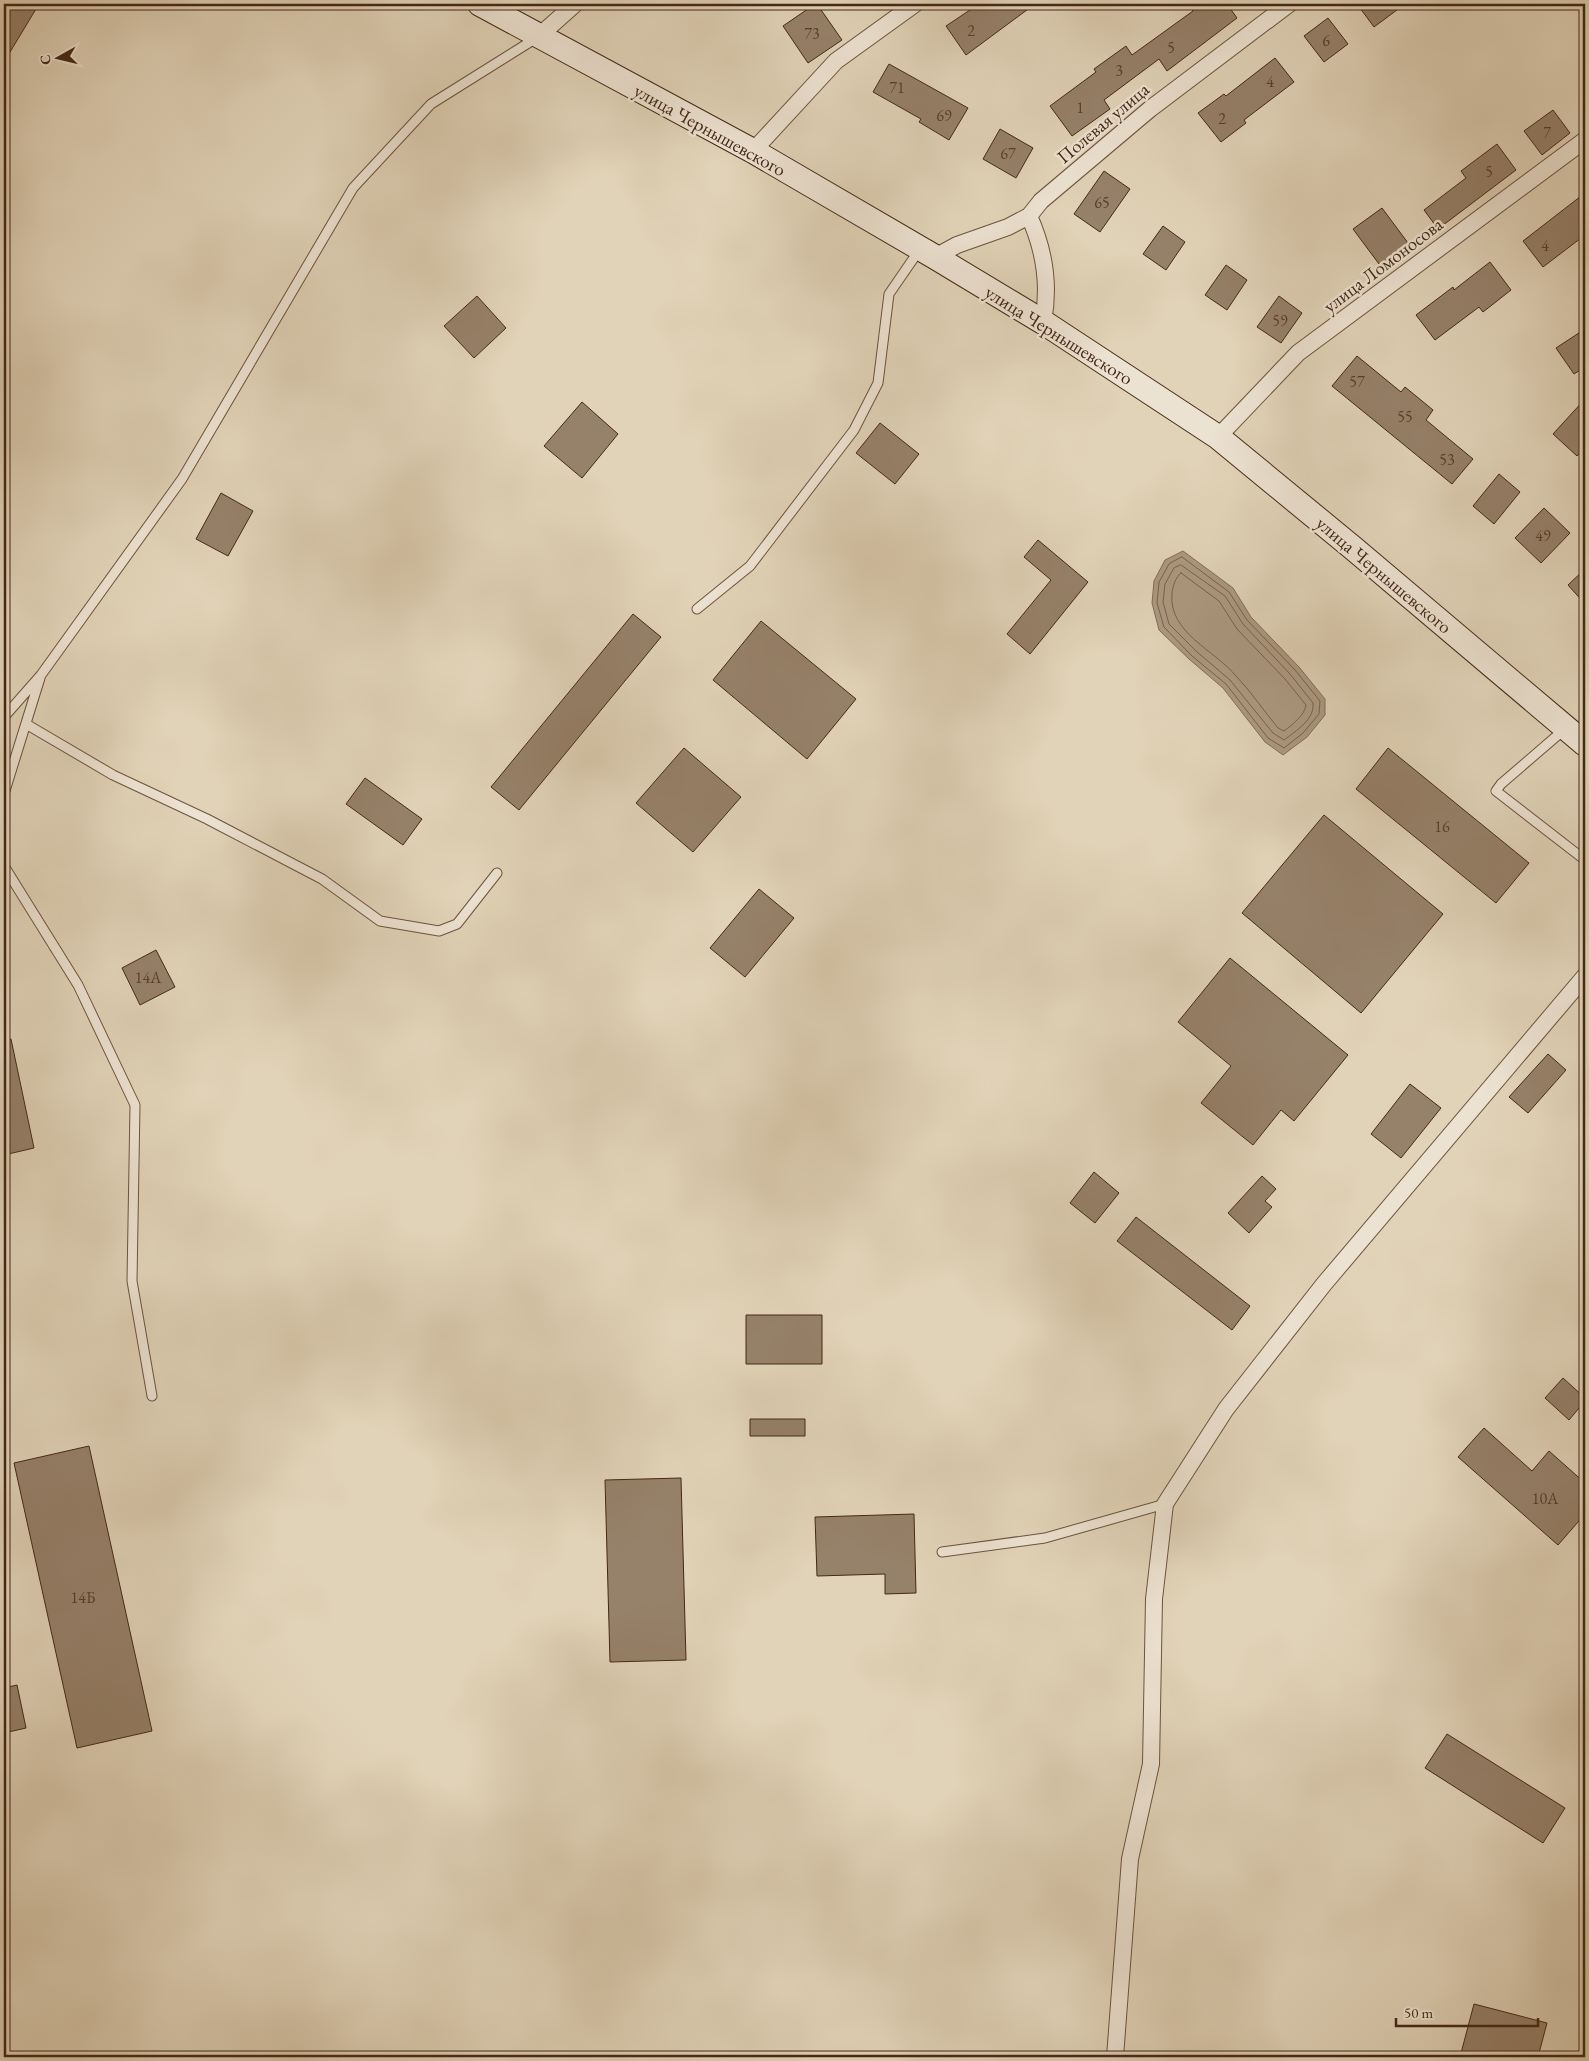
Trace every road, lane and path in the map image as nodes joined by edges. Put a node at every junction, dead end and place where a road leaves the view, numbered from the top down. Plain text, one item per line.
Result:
1 (480, 4) edge
2 (576, 4) edge
3 (915, 4) edge
4 (1289, 4) edge
5 (538, 37) junction
6 (1585, 140) edge
7 (753, 151) junction
8 (1029, 216) junction
9 (928, 253) junction
10 (1043, 322) junction
11 (1218, 437) junction
12 (697, 609) dead end
13 (41, 675) junction
14 (4, 717) edge
15 (26, 724) junction
16 (1566, 728) junction
17 (1585, 744) edge
18 (4, 794) edge
19 (1585, 860) edge
20 (4, 866) edge
21 (497, 873) dead end
22 (1585, 976) edge
23 (152, 1396) dead end
24 (1165, 1504) junction
25 (942, 1552) dead end
26 (1115, 2057) edge

1 - 5 main road, улица Чернышевского
2 - 5 street
3 - 7 street
4 - 8 street, Полевая улица
5 - 7 main road, улица Чернышевского
5 - 13 lane
6 - 11 street, улица Ломоносова
7 - 9 main road, улица Чернышевского
8 - 9 street, Полевая улица
8 - 10 street
9 - 10 main road, улица Чернышевского
9 - 12 lane
10 - 11 main road, улица Чернышевского
11 - 16 main road, улица Чернышевского
13 - 14 lane
13 - 15 lane
15 - 18 lane
15 - 21 lane
16 - 17 main road, улица Чернышевского
16 - 19 lane
20 - 23 lane
22 - 24 street
24 - 25 lane
24 - 26 street

